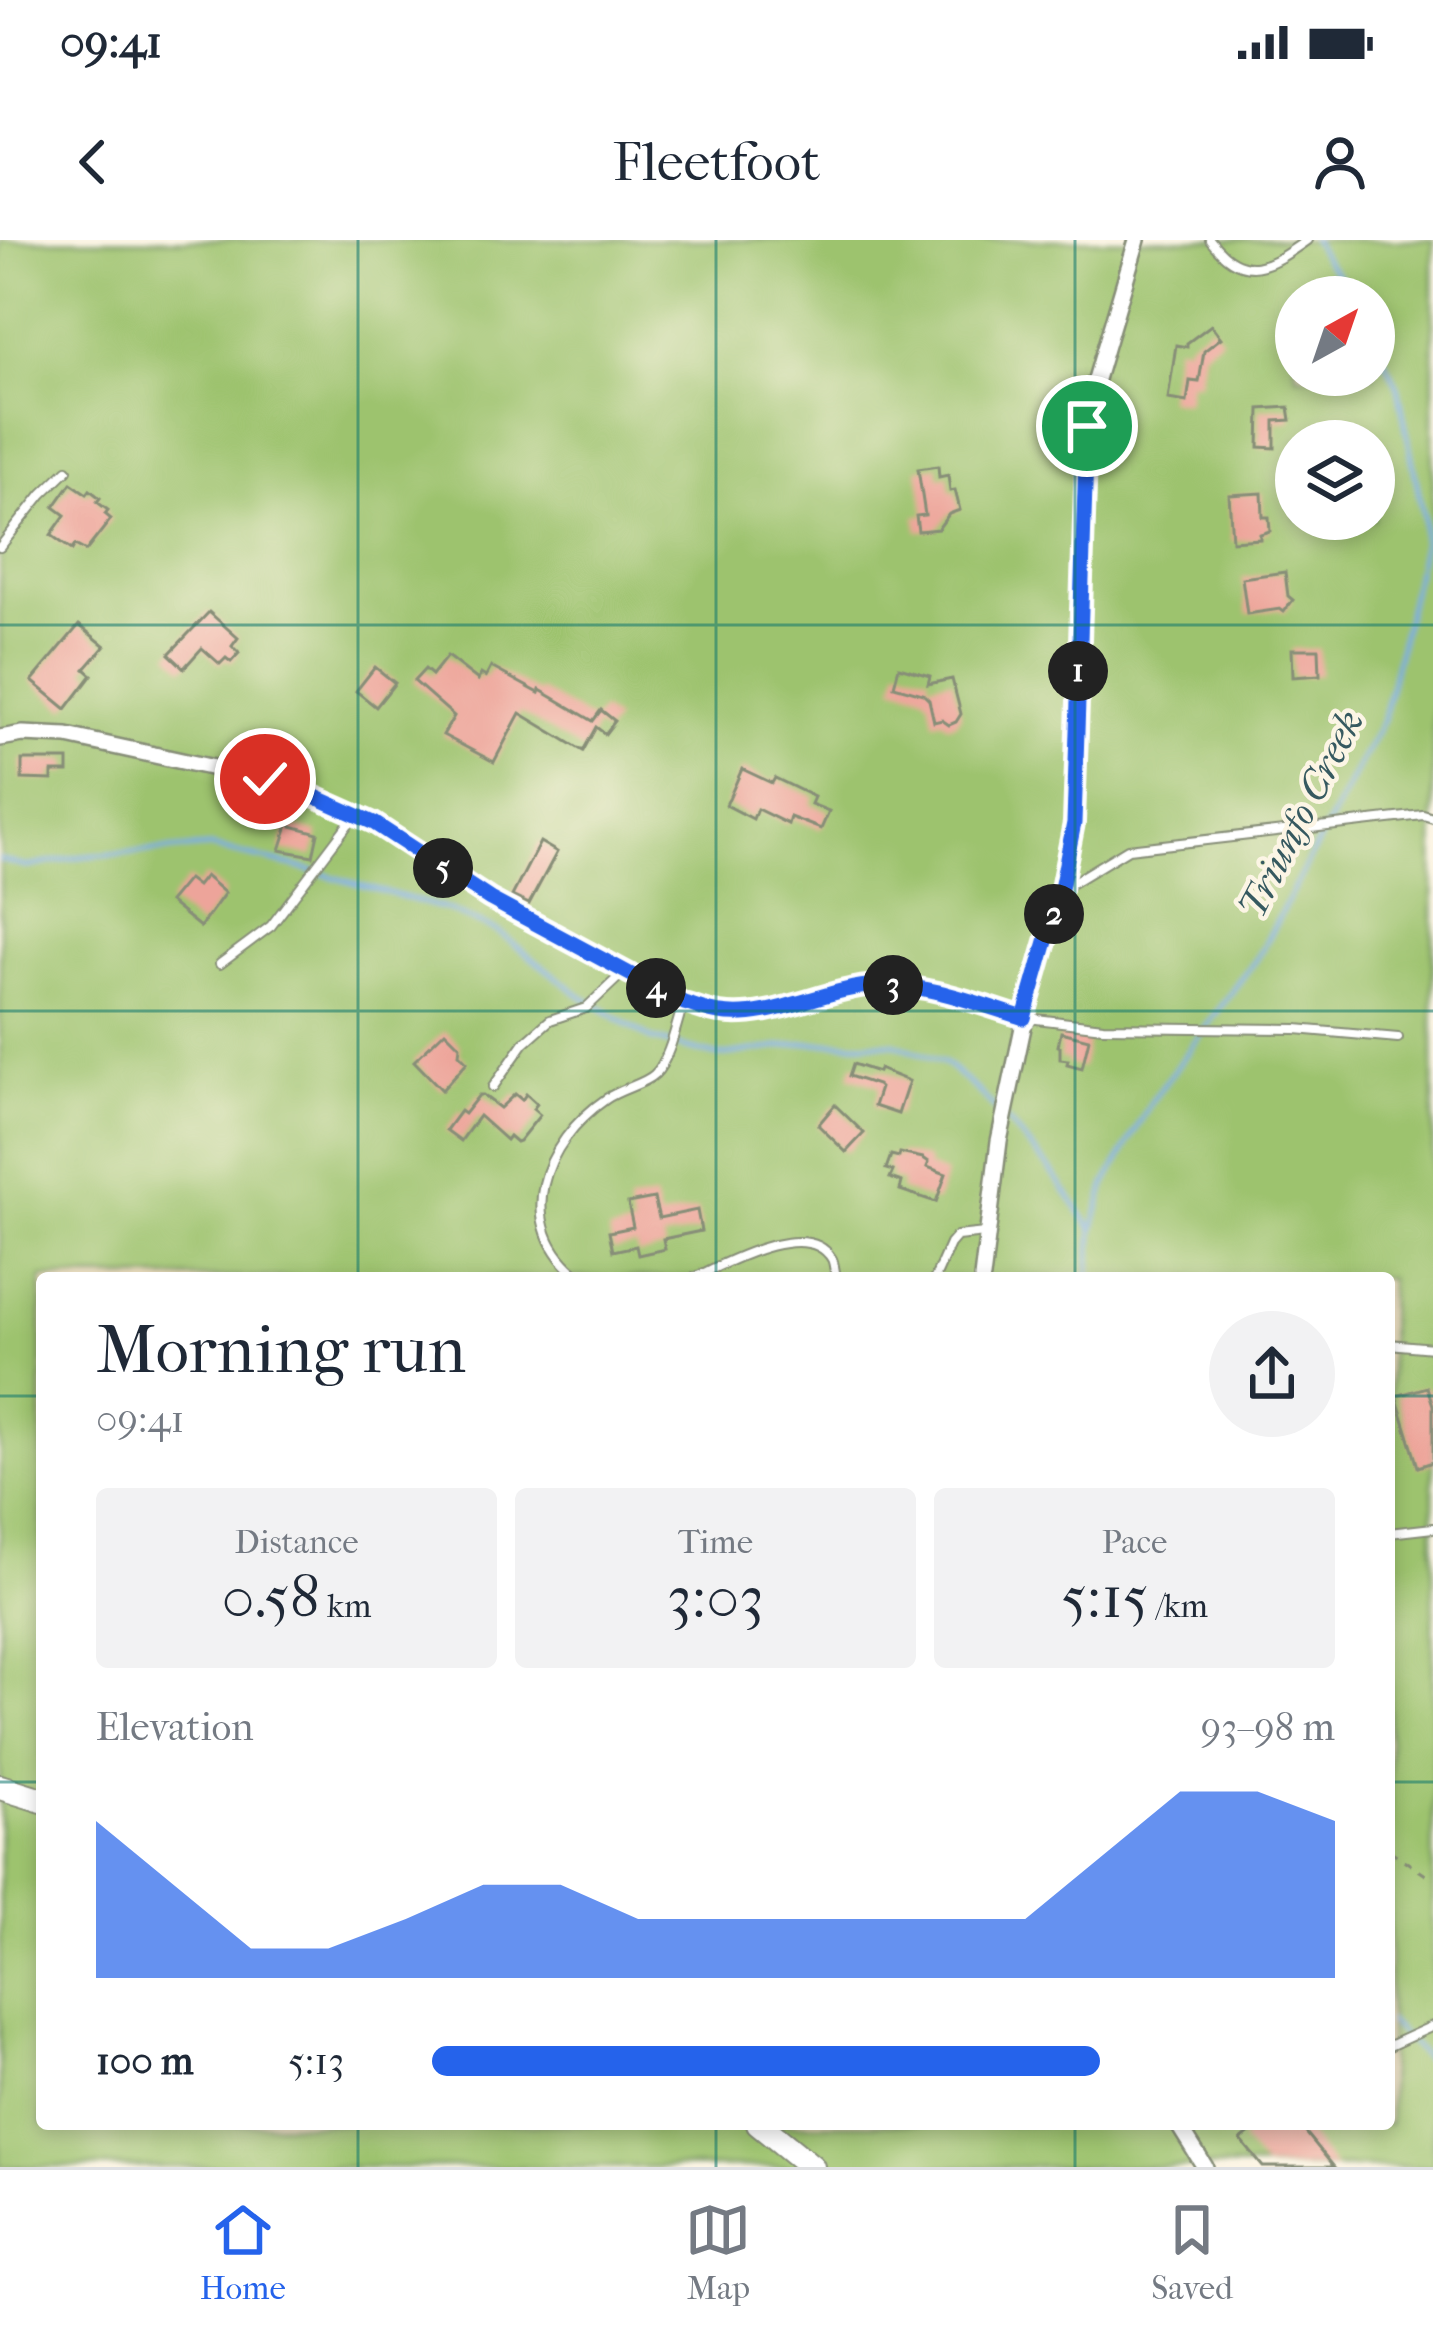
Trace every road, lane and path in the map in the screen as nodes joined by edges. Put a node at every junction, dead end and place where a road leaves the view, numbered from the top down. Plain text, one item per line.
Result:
1 (1137, 240) edge
2 (1210, 240) edge
3 (1307, 240) edge
4 (67, 470) dead end
5 (0, 547) edge
6 (0, 738) edge
7 (355, 815) junction
8 (1433, 818) edge
9 (1061, 889) junction
10 (220, 964) dead end
11 (625, 971) junction
12 (684, 1003) junction
13 (1024, 1018) junction
14 (1397, 1038) dead end
15 (493, 1088) dead end
16 (986, 1233) junction
17 (574, 1272) edge
18 (706, 1272) edge
19 (835, 1272) edge
20 (938, 1272) edge
21 (983, 1272) edge
22 (1395, 1345) edge
23 (1433, 1348) edge
24 (1433, 1528) edge
25 (1395, 1532) edge
26 (0, 1787) edge
27 (36, 1798) edge
28 (1395, 1854) edge
29 (1433, 1880) edge
30 (1433, 2026) edge
31 (1395, 2043) edge
32 (766, 2130) edge
33 (1182, 2130) edge
34 (812, 2167) edge
35 (1205, 2167) edge

1 - 9 street
2 - 3 lane
4 - 5 lane
6 - 7 street
7 - 10 lane
7 - 11 street
8 - 9 lane
9 - 13 street
11 - 12 street
11 - 15 lane
12 - 13 street
12 - 17 lane
13 - 14 lane
13 - 16 street
16 - 20 lane
16 - 21 street
18 - 19 lane
22 - 23 lane
24 - 25 lane
26 - 27 main road
28 - 29 path
30 - 31 lane
32 - 34 main road
33 - 35 street

